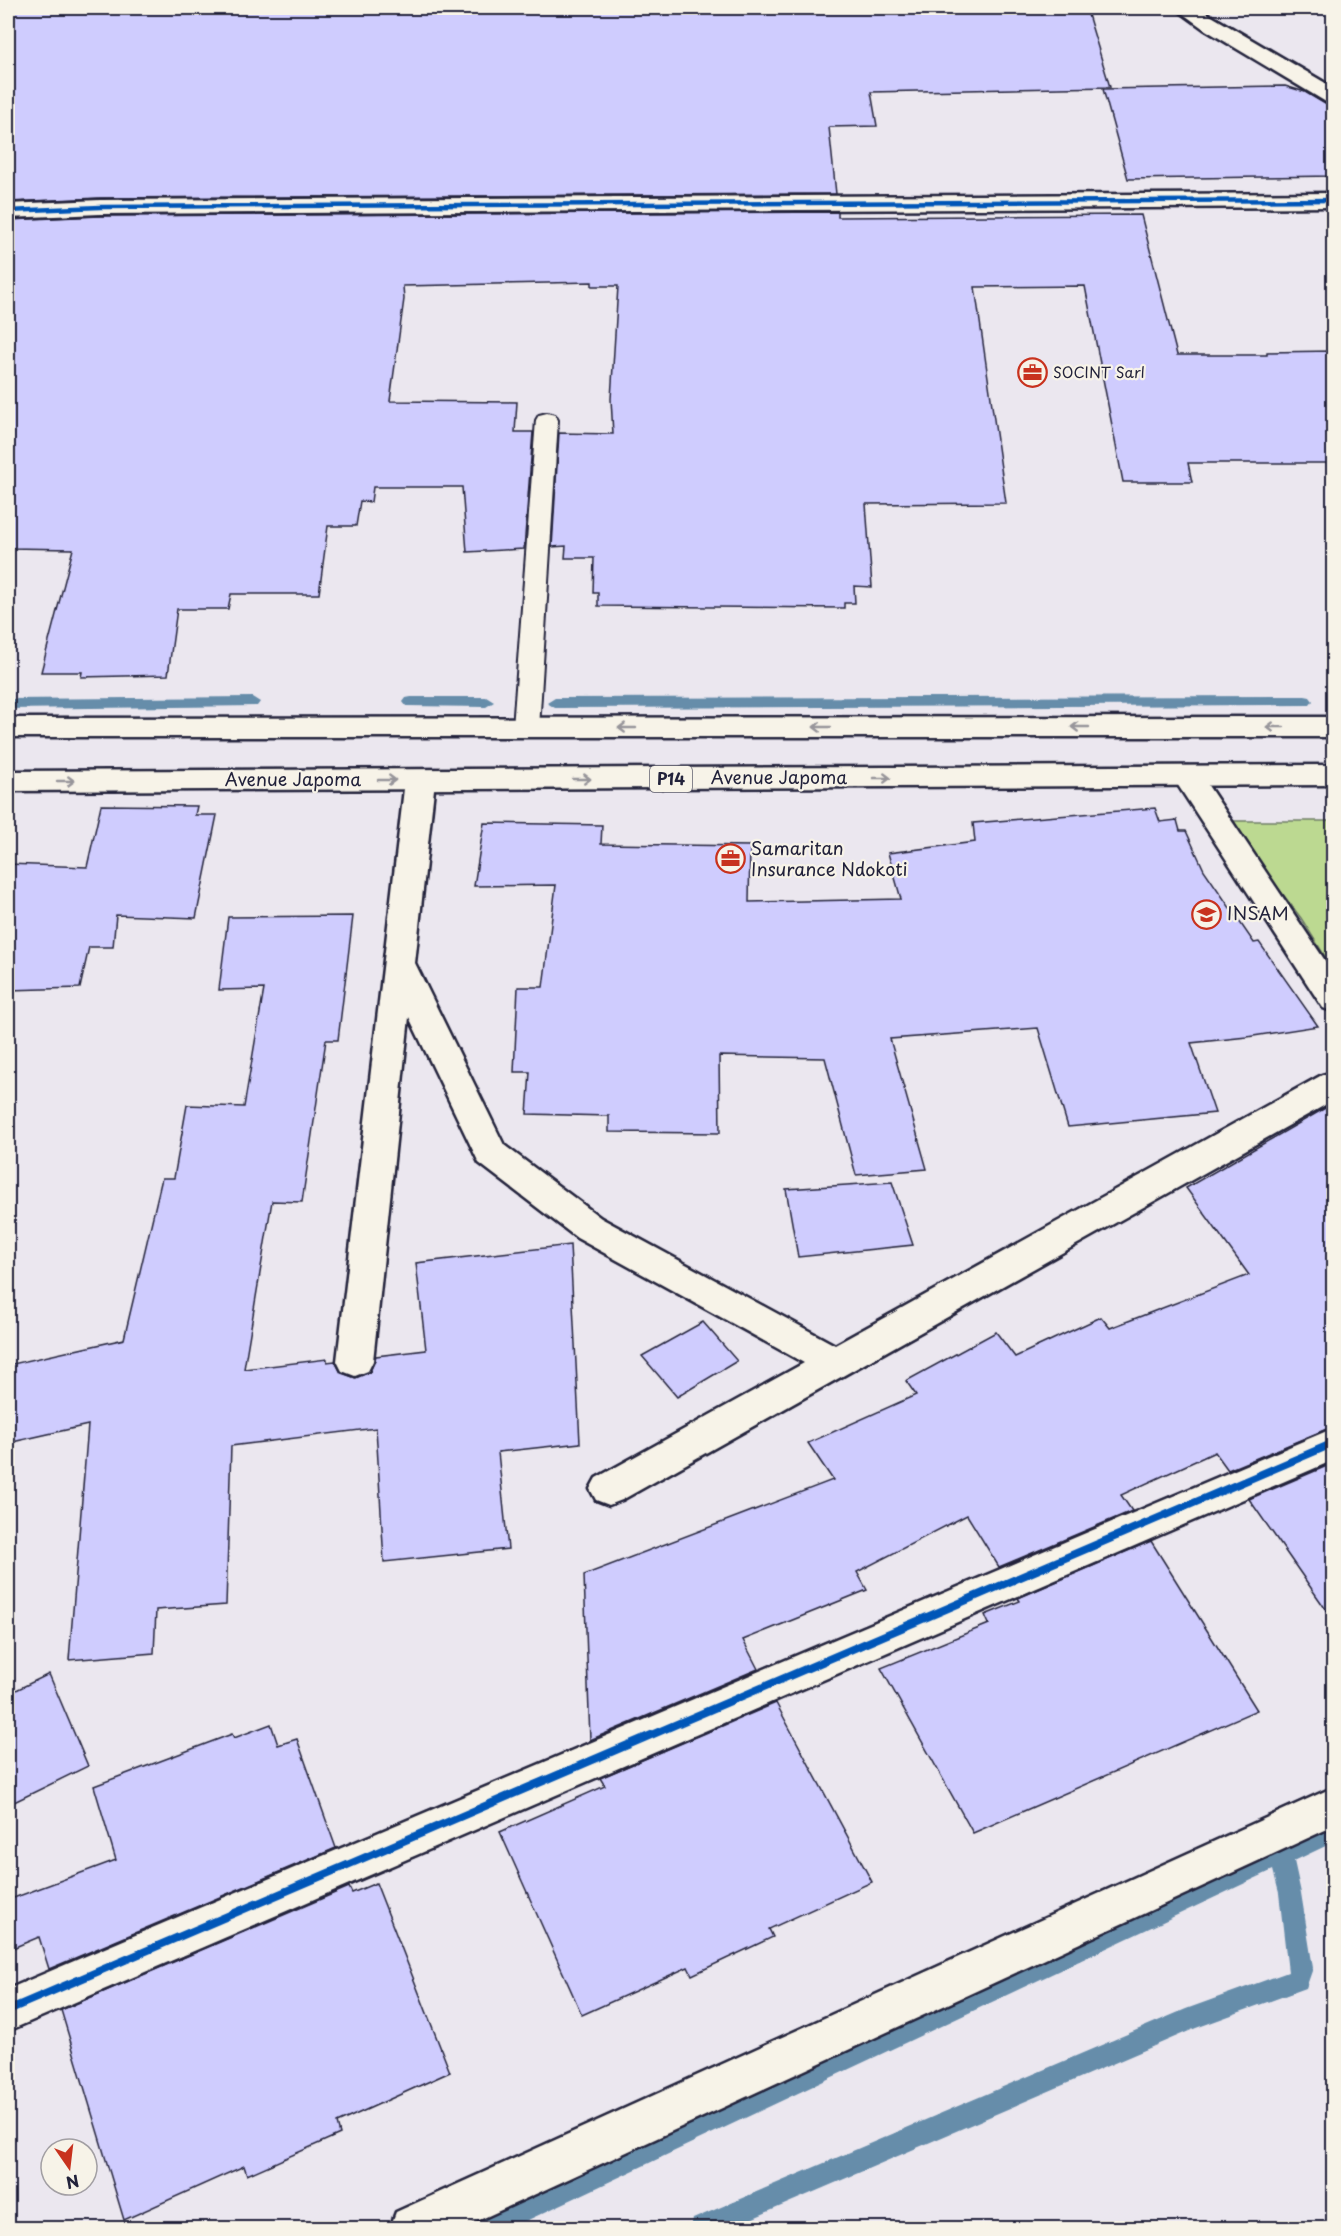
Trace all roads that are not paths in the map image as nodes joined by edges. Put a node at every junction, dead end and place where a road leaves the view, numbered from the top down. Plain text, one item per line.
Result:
1 (1185, 8) edge
2 (1334, 97) edge
3 (1334, 200) edge
4 (8, 211) edge
5 (547, 420) dead end
6 (1334, 727) edge
7 (8, 728) edge
8 (525, 728) junction
9 (1334, 775) edge
10 (1187, 776) junction
11 (420, 780) junction
12 (8, 781) edge
13 (400, 964) junction
14 (1334, 1000) edge
15 (1334, 1084) edge
16 (355, 1360) dead end
17 (834, 1362) junction
18 (1334, 1443) edge
19 (609, 1489) dead end
20 (1334, 1806) edge
21 (8, 2010) edge
22 (412, 2229) edge

1 - 2 street
3 - 4 street
5 - 8 lane
6 -> 8 street
7 - 8 street
9 - 10 street, Avenue Japoma / P14
11 -> 10 street, Avenue Japoma / P14
10 - 14 street
12 -> 11 street, Avenue Japoma / P14
11 - 13 street
13 - 16 street
13 - 17 street
15 - 17 street
17 - 19 street
18 - 21 street
20 - 22 street

